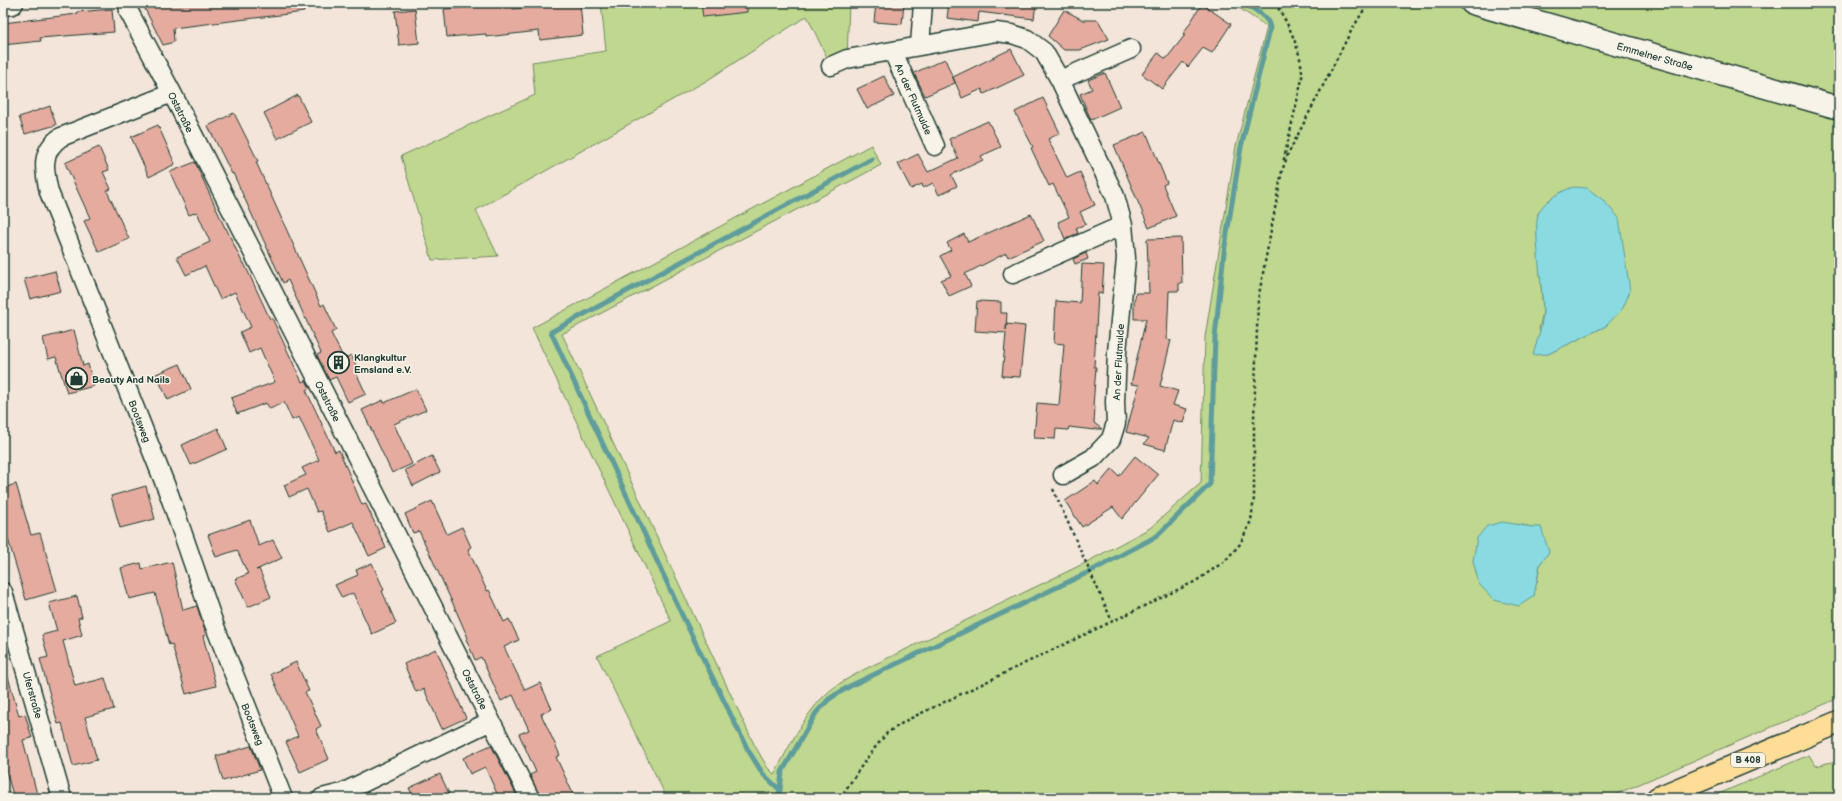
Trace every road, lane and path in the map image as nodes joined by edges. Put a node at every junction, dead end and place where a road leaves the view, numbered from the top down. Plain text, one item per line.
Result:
1 (12, 3) edge
2 (128, 3) edge
3 (923, 3) edge
4 (1275, 3) edge
5 (1368, 3) edge
6 (1472, 3) edge
7 (3, 4) edge
8 (920, 46) junction
9 (1131, 49) dead end
10 (893, 52) junction
11 (831, 66) dead end
12 (1060, 80) junction
13 (172, 93) junction
14 (1839, 108) edge
15 (935, 146) dead end
16 (1282, 171) junction
17 (1123, 225) junction
18 (1013, 274) dead end
19 (1063, 475) joint
20 (3, 592) edge
21 (1112, 621) junction
22 (491, 721) junction
23 (1839, 722) edge
24 (62, 798) edge
25 (283, 798) edge
26 (322, 798) edge
27 (530, 798) edge
28 (840, 798) edge
29 (1658, 798) edge

1 - 7 street
2 - 13 street, Oststraße
3 - 8 street
4 - 16 path
5 - 16 path
6 - 14 street, Emmelner Straße
8 - 10 street, An der Flutmulde
8 - 12 street, An der Flutmulde
9 - 12 street
10 - 11 street, An der Flutmulde
10 - 15 street, An der Flutmulde
12 - 17 street, An der Flutmulde
13 - 22 street, Oststraße
13 - 25 street, Bootsweg
16 - 21 path
17 - 18 street
17 - 19 street, An der Flutmulde
19 - 21 path
20 - 24 street, Uferstraße
21 - 28 path
22 - 26 street
22 - 27 street, Oststraße
23 - 29 main road, B 408

